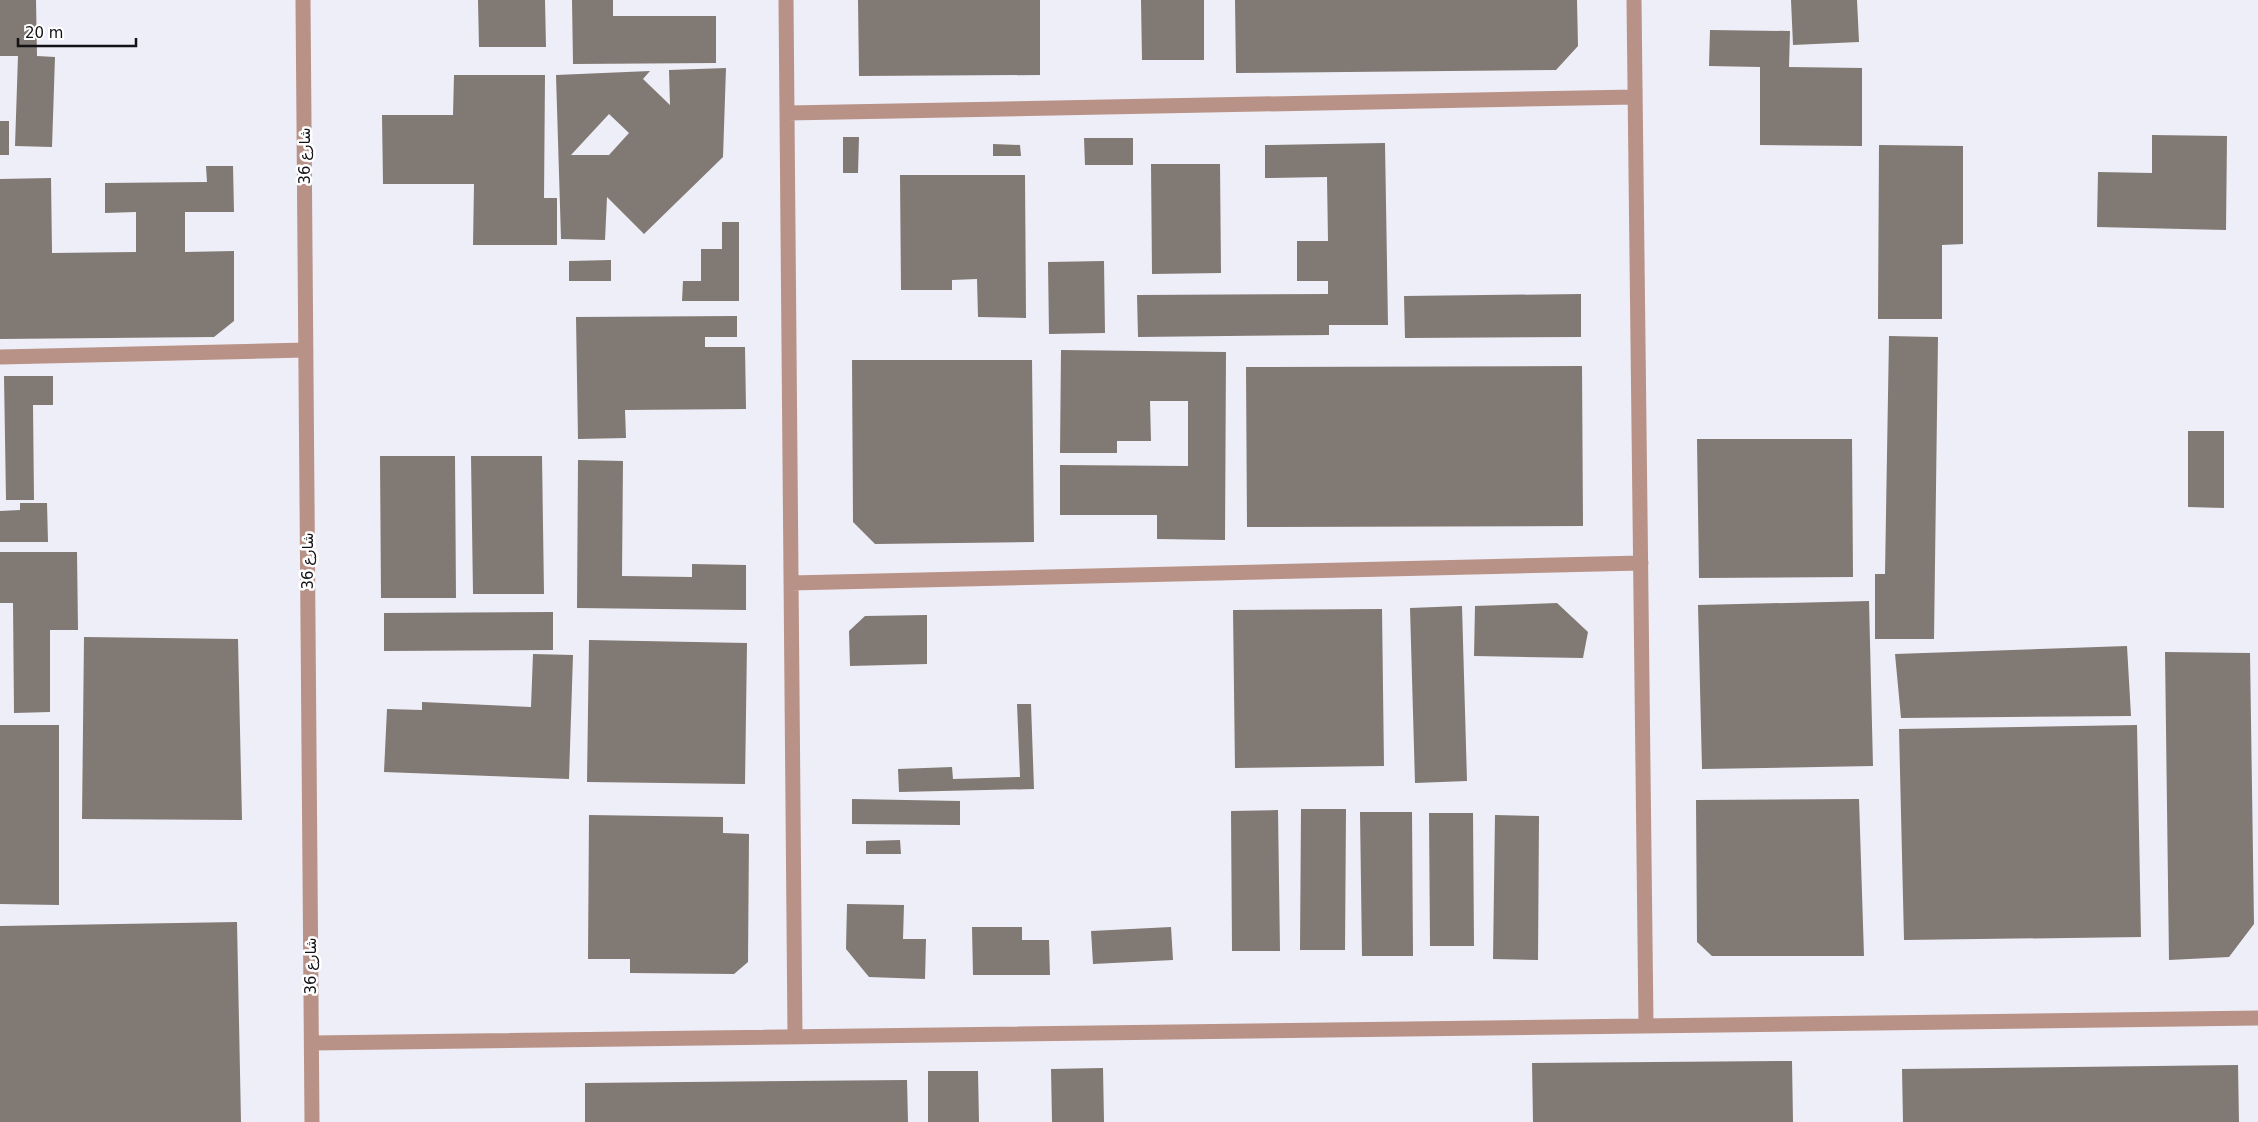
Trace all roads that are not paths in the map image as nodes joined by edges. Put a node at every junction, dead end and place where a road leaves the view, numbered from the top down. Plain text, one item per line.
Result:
1 (303, 0) edge
2 (786, 0) edge
3 (1634, 0) edge
4 (1635, 97) junction
5 (787, 113) junction
6 (306, 350) junction
7 (0, 357) edge
8 (1641, 563) junction
9 (791, 583) junction
10 (2258, 1018) edge
11 (1646, 1025) junction
12 (795, 1036) junction
13 (312, 1043) junction
14 (312, 1122) edge

1 - 6 lane, شارع 36
2 - 5 lane
3 - 4 lane
4 - 5 lane
4 - 8 lane
5 - 9 lane
6 - 7 lane
6 - 13 lane, شارع 36
8 - 9 lane
8 - 11 lane
9 - 12 lane
10 - 11 lane
11 - 12 lane
12 - 13 lane
13 - 14 lane, شارع 36

